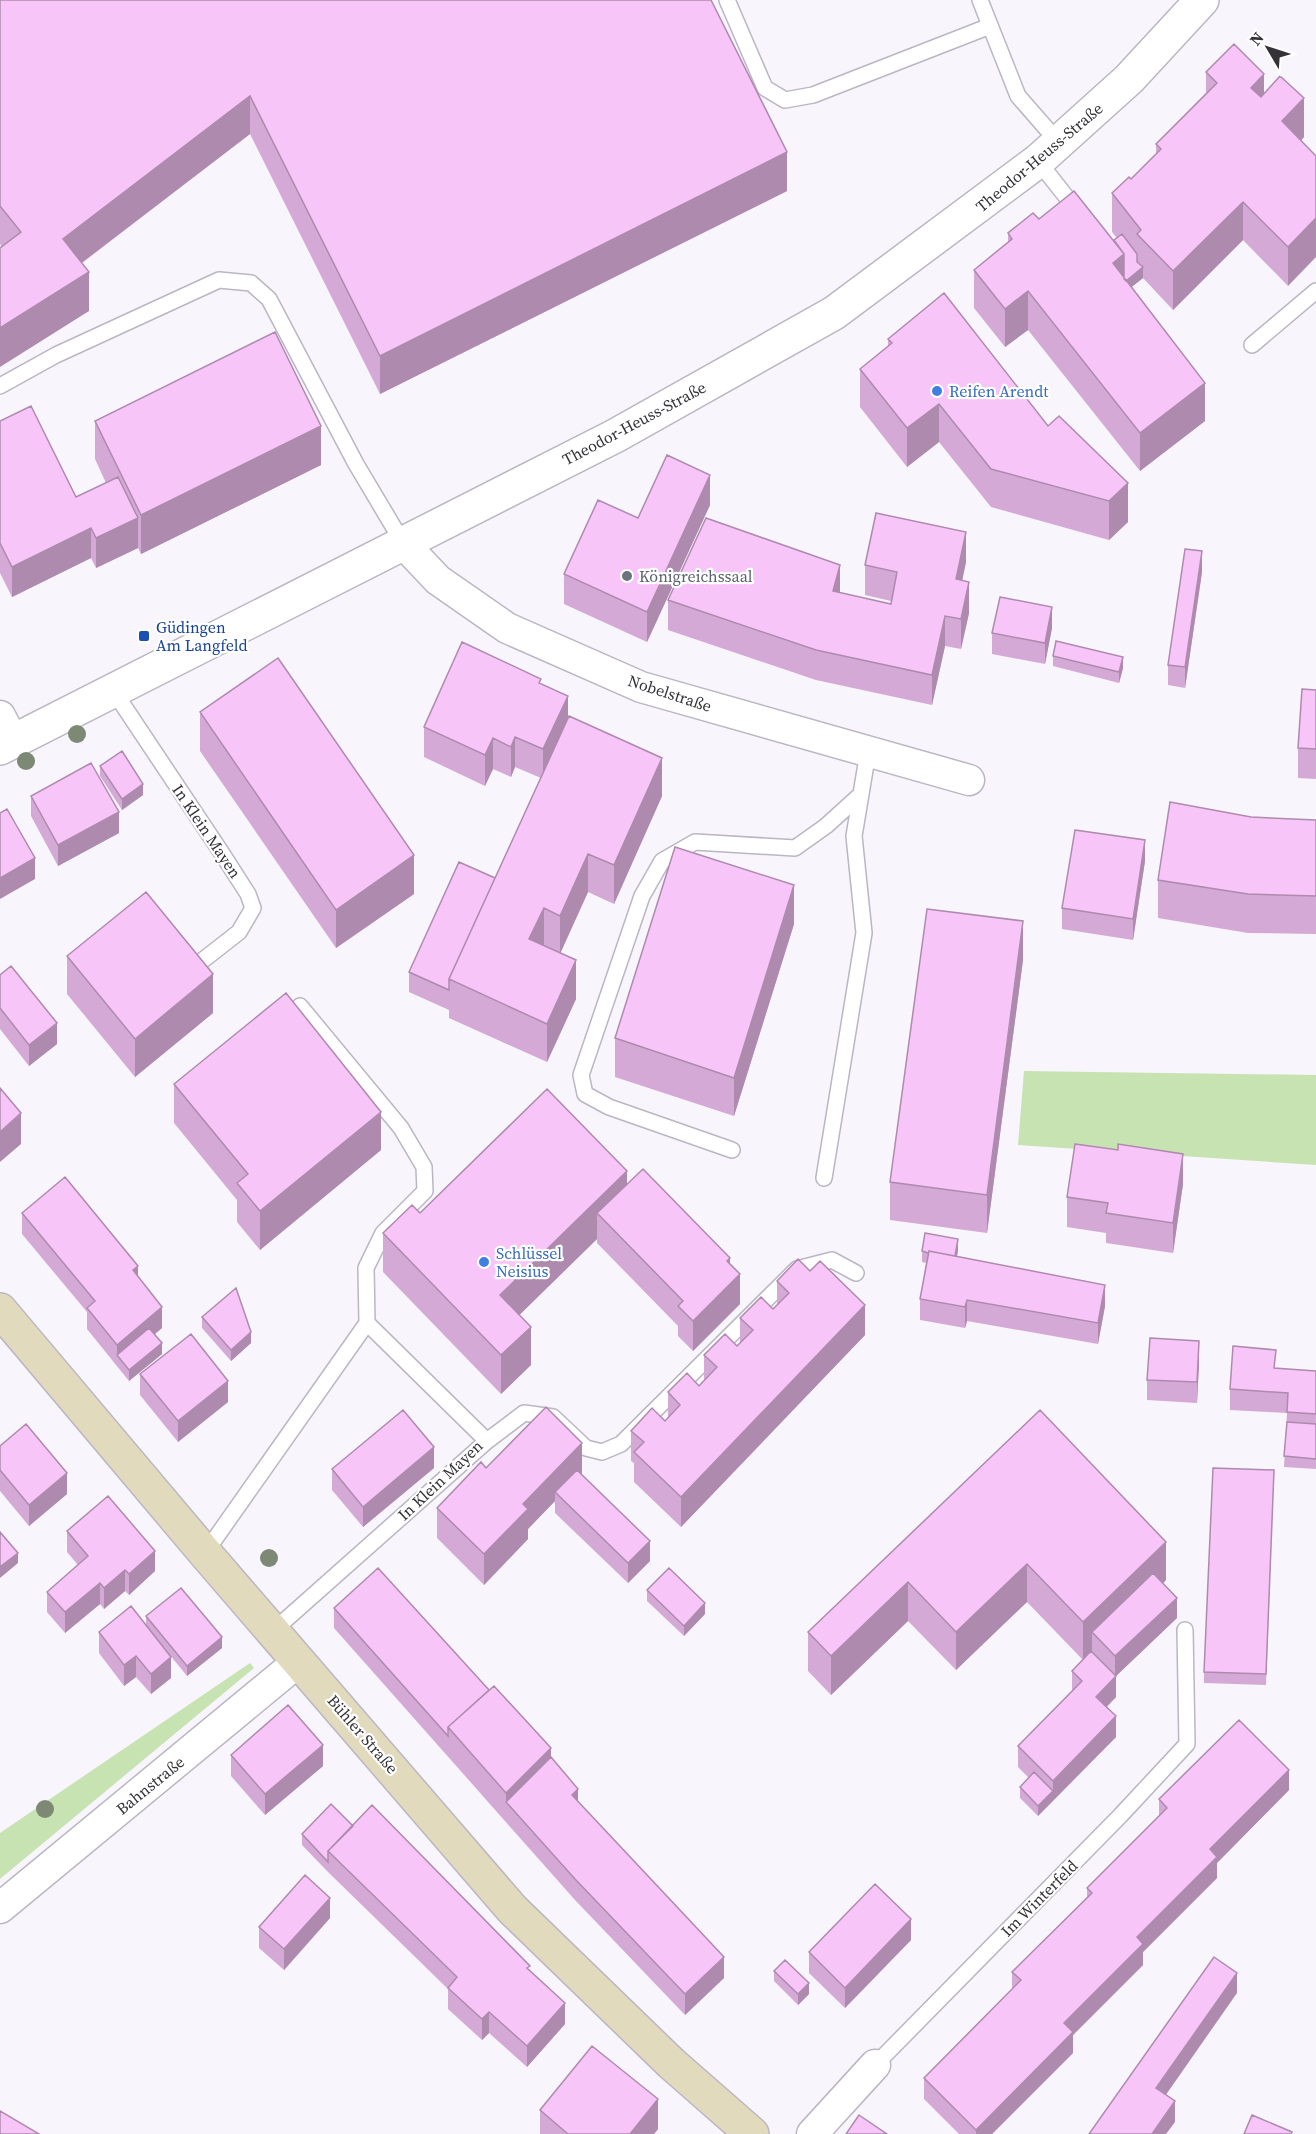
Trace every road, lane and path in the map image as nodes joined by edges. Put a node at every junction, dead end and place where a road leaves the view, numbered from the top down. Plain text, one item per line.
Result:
1 (727, 0) edge
2 (980, 0) edge
3 (1202, 0) edge
4 (990, 26) junction
5 (1048, 152) junction
6 (1089, 226) edge
7 (1316, 291) edge
8 (1252, 345) dead end
9 (0, 386) edge
10 (403, 543) junction
11 (113, 690) junction
12 (4, 735) edge
13 (868, 752) junction
14 (969, 780) dead end
15 (858, 797) junction
16 (198, 964) edge
17 (300, 1006) edge
18 (732, 1150) dead end
19 (824, 1178) dead end
20 (856, 1274) dead end
21 (0, 1310) edge
22 (367, 1323) junction
23 (487, 1440) junction
24 (205, 1553) junction
25 (1185, 1630) dead end
26 (273, 1631) junction
27 (299, 1661) junction
28 (0, 1908) edge
29 (875, 2065) joint
30 (752, 2134) edge
31 (812, 2134) edge

1 - 4 lane
2 - 4 lane
3 - 5 street, Theodor-Heuss-Straße
4 - 5 lane
5 - 6 lane
5 - 10 street, Theodor-Heuss-Straße
7 - 8 lane
9 - 10 lane
10 - 11 street, Theodor-Heuss-Straße
10 - 13 street, Nobelstraße
11 - 12 street, Theodor-Heuss-Straße
11 - 16 lane, In Klein Mayen
13 - 14 street, Nobelstraße
13 - 15 lane
15 - 18 lane
15 - 19 lane
17 - 22 lane
20 - 23 lane
21 - 24 main road, Bühler Straße
22 - 23 lane, In Klein Mayen
22 - 24 lane
23 - 26 lane, In Klein Mayen
24 - 26 main road, Bühler Straße
25 - 29 lane, Im Winterfeld
26 - 27 main road, Bühler Straße
27 - 28 street, Bahnstraße
27 - 30 main road, Bühler Straße
29 - 31 street, Im Winterfeld

